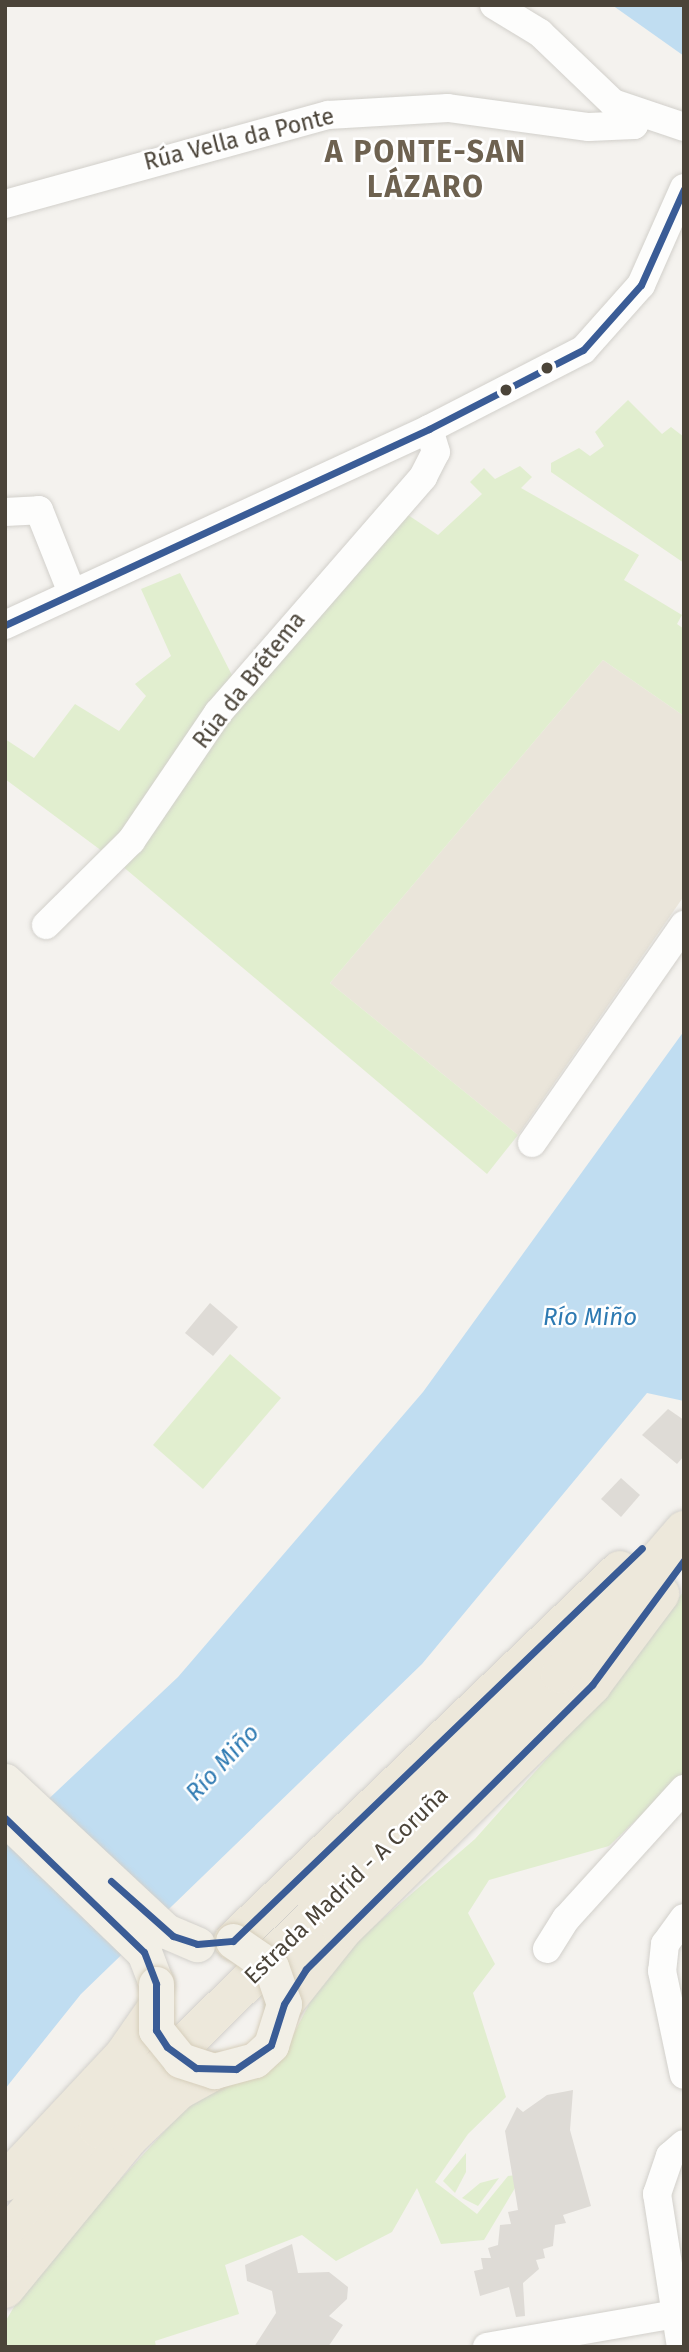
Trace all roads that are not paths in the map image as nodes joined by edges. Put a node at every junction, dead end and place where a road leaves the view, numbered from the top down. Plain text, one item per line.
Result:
1 (494, 5) edge
2 (638, 115) junction
3 (684, 127) edge
4 (684, 188) edge
5 (5, 204) edge
6 (429, 429) junction
7 (5, 512) edge
8 (72, 593) junction
9 (5, 625) edge
10 (46, 925) dead end
11 (684, 925) edge
12 (532, 1143) dead end
13 (684, 1506) edge
14 (684, 1530) edge
15 (684, 1560) edge
16 (5, 1781) edge
17 (684, 1789) edge
18 (5, 1818) edge
19 (684, 1918) edge
20 (215, 1942) junction
21 (547, 1949) dead end
22 (155, 1999) junction
23 (284, 2004) junction
24 (214, 2071) junction
25 (684, 2075) edge
26 (684, 2144) edge
27 (5, 2182) edge
28 (5, 2238) edge
29 (5, 2289) edge
30 (676, 2314) junction
31 (487, 2347) edge
32 (681, 2347) edge

1 - 2 street
2 - 3 street
2 - 5 street, Rúa Vella da Ponte
4 - 6 street
6 - 8 street
6 - 10 street, Rúa da Brétema
7 - 8 street
8 - 9 street
11 - 12 street
13 - 20 highway
14 - 28 highway, Estrada Madrid - A Coruña
15 - 23 highway
16 - 20 main road
17 - 21 street
18 - 22 main road
19 - 25 street
20 - 22 main road
20 - 23 main road, bridge
22 - 24 main road, bridge
22 - 27 highway
23 - 24 main road, bridge
24 - 29 highway
26 - 30 street
30 - 31 street
30 - 32 street

